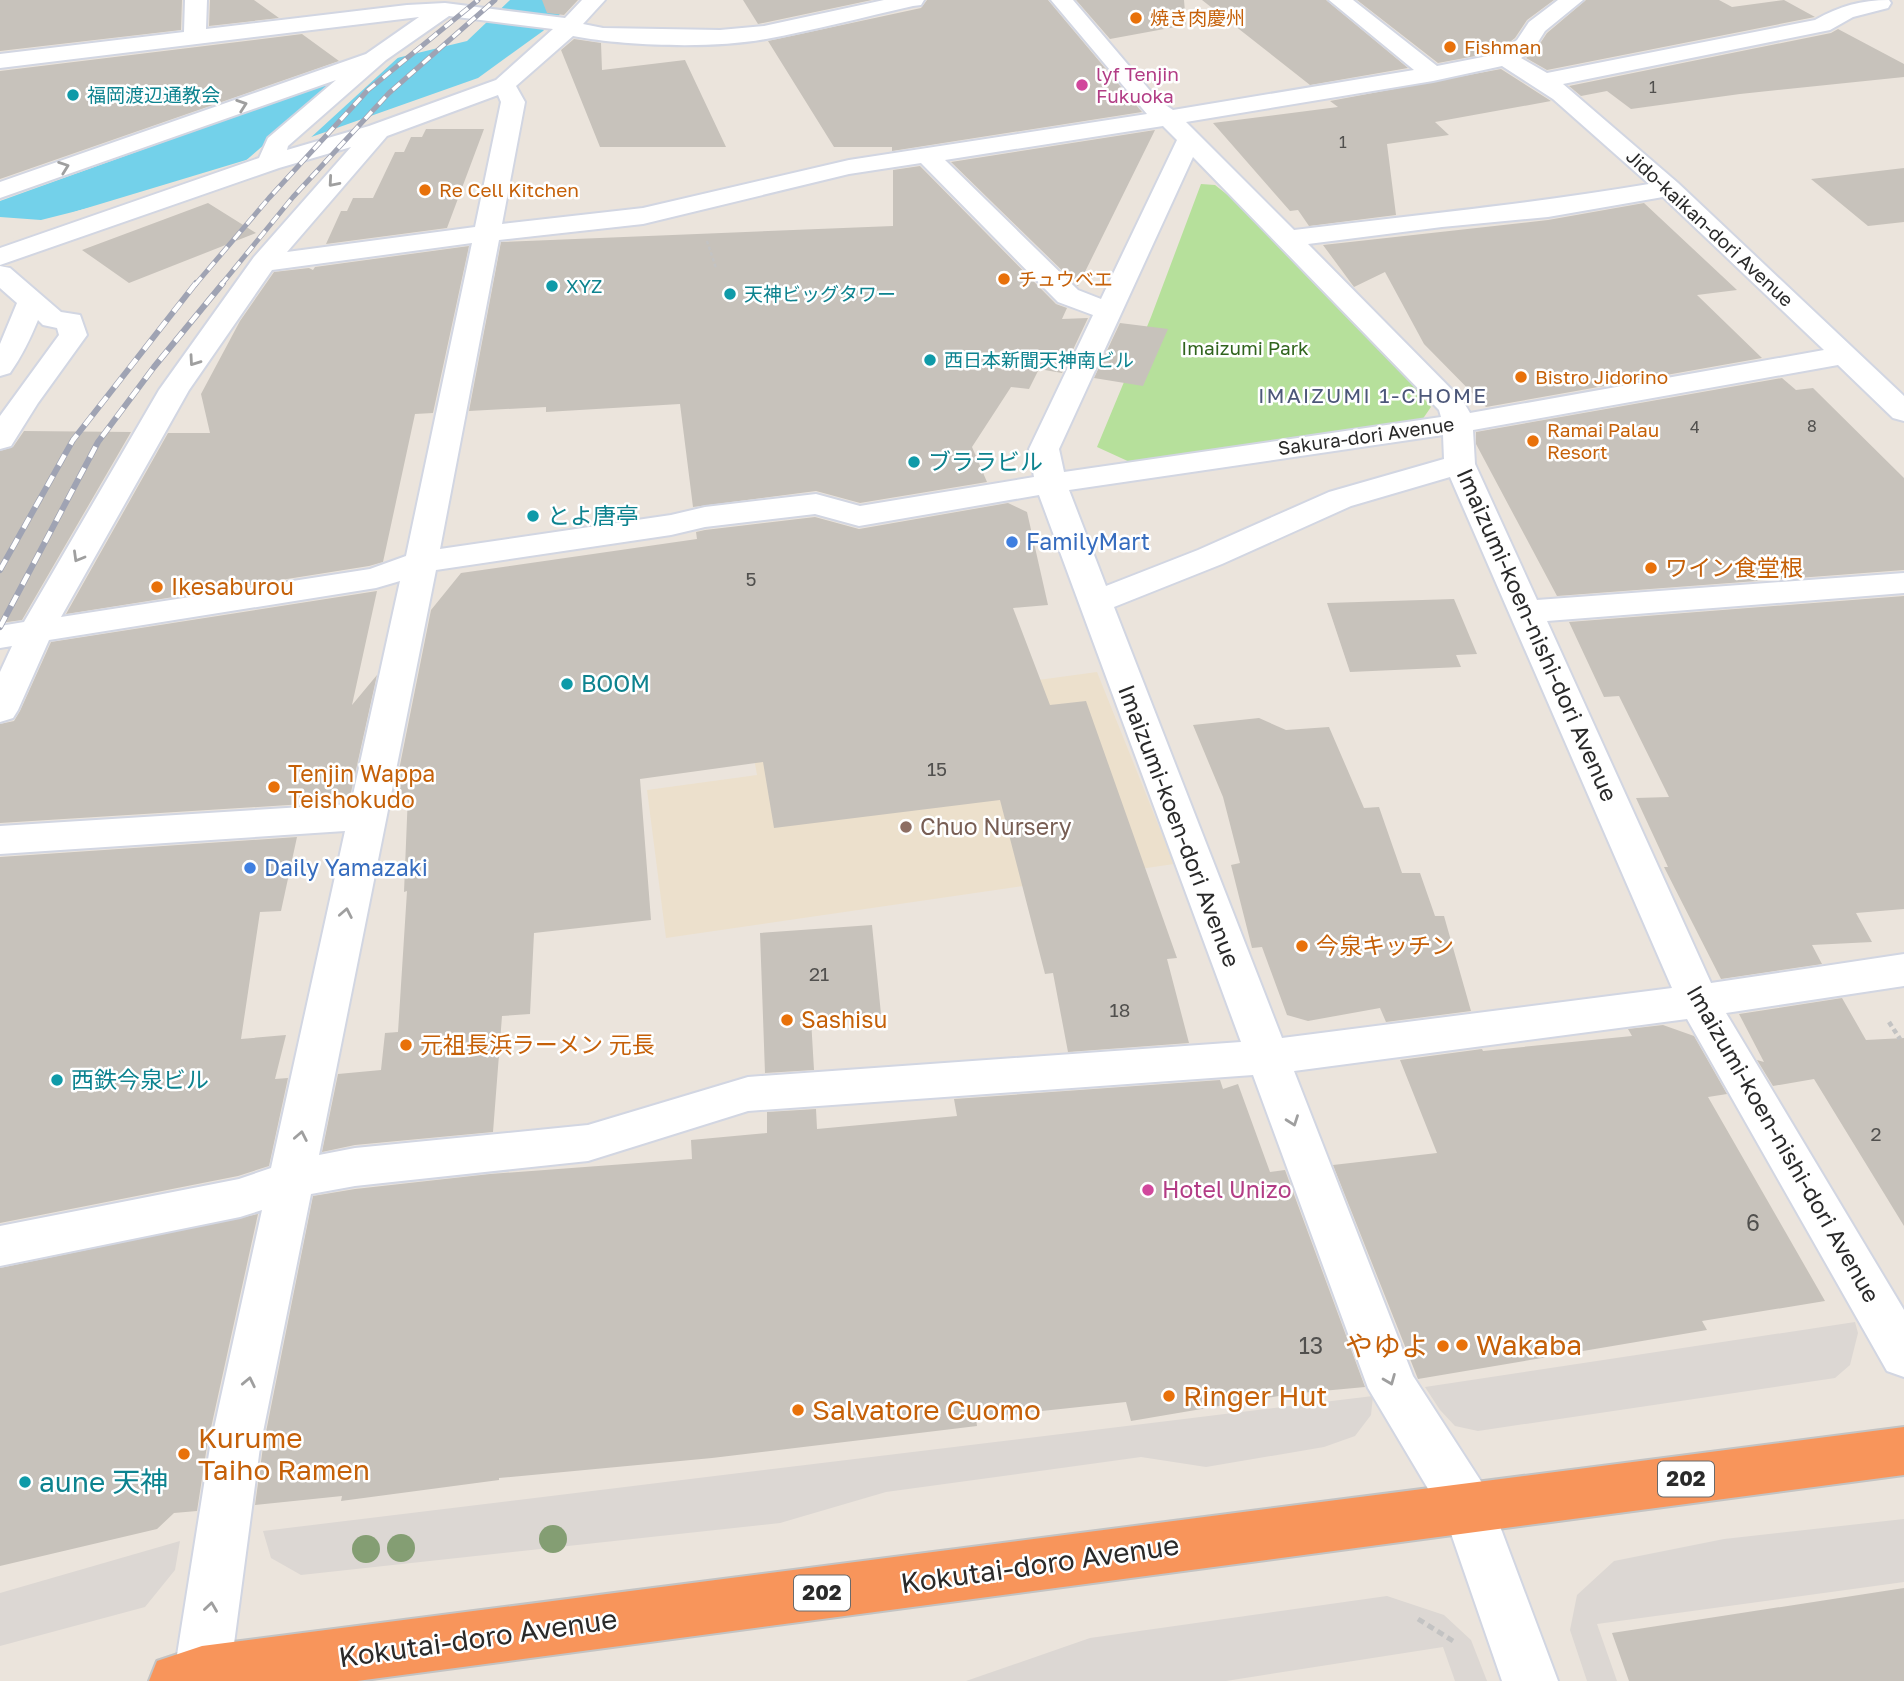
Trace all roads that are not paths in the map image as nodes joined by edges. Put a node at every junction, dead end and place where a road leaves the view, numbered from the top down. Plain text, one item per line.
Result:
1 (196, 0) edge
2 (594, 0) edge
3 (913, 0) edge
4 (1062, 0) edge
5 (1339, 0) edge
6 (1572, 0) edge
7 (1878, 1) edge
8 (452, 4) edge
9 (1904, 15) edge
10 (562, 25) junction
11 (195, 37) junction
12 (376, 57) junction
13 (1505, 59) junction
14 (0, 61) edge
15 (1433, 74) junction
16 (1544, 81) junction
17 (504, 85) junction
18 (1179, 129) junction
19 (378, 131) junction
20 (926, 155) junction
21 (271, 158) junction
22 (1669, 188) junction
23 (0, 190) edge
24 (488, 233) junction
25 (1289, 239) junction
26 (0, 257) edge
27 (263, 263) junction
28 (0, 274) edge
29 (1109, 311) junction
30 (50, 321) junction
31 (1844, 355) junction
32 (0, 367) edge
33 (0, 400) edge
34 (1904, 412) edge
35 (1458, 422) junction
36 (0, 440) edge
37 (1460, 464) junction
38 (1051, 484) junction
39 (421, 562) junction
40 (1904, 583) edge
41 (1096, 601) junction
42 (1524, 612) junction
43 (36, 631) junction
44 (0, 637) edge
45 (0, 710) edge
46 (366, 816) junction
47 (0, 840) edge
48 (1904, 970) edge
49 (1698, 1001) junction
50 (1269, 1057) junction
51 (293, 1179) junction
52 (0, 1246) edge
53 (1904, 1355) edge
54 (1904, 1451) edge
55 (1468, 1507) junction
56 (190, 1678) edge
57 (1531, 1681) edge

1 - 11 street
2 - 10 street
3 - 10 street
4 - 18 street, Imaizumi-koen-nishi-dori Avenue
5 - 15 street
6 - 13 street
7 - 9 street
7 - 16 street
8 - 10 street
8 - 11 street
8 - 12 street
10 - 17 street
11 - 14 street
12 - 21 street
23 -> 12 street
13 - 15 street
13 - 16 street, Jido-kaikan-dori Avenue
15 - 18 street
16 - 22 street, Jido-kaikan-dori Avenue
17 - 19 street
17 - 24 street
18 - 20 street
18 - 25 street, Imaizumi-koen-nishi-dori Avenue
18 - 29 street, Imaizumi-koen-dori Avenue
19 - 21 street
19 -> 27 street
20 - 24 street
20 - 29 street
21 - 26 street
22 - 25 street
22 - 31 street, Jido-kaikan-dori Avenue
24 - 27 street
24 - 39 street
25 - 35 street, Imaizumi-koen-nishi-dori Avenue
27 -> 43 street
28 - 30 street
29 - 38 street, Imaizumi-koen-dori Avenue
30 - 32 street
30 - 33 street
30 - 36 street
31 - 34 street, Jido-kaikan-dori Avenue
31 - 35 street, Sakura-dori Avenue
35 - 37 street, Imaizumi-koen-nishi-dori Avenue
35 - 38 street, Sakura-dori Avenue
37 - 41 street
37 - 42 street, Imaizumi-koen-nishi-dori Avenue
38 - 39 street, Sakura-dori Avenue
38 - 41 street, Imaizumi-koen-dori Avenue
39 - 43 street, Sakura-dori Avenue
39 - 46 street
40 - 42 street
41 - 50 street, Imaizumi-koen-dori Avenue
42 - 49 street, Imaizumi-koen-nishi-dori Avenue
43 - 44 street, Sakura-dori Avenue
43 - 45 street
46 - 47 street
51 -> 46 street
48 - 49 street
49 - 50 street
49 - 53 street, Imaizumi-koen-nishi-dori Avenue
50 - 51 street
50 -> 55 street, Imaizumi-koen-dori Avenue
51 - 52 street
56 -> 51 street
54 - 55 highway, Kokutai-doro Avenue / 202
55 - 56 highway, Kokutai-doro Avenue / 202
55 - 57 street, Imaizumi-koen-dori Avenue

